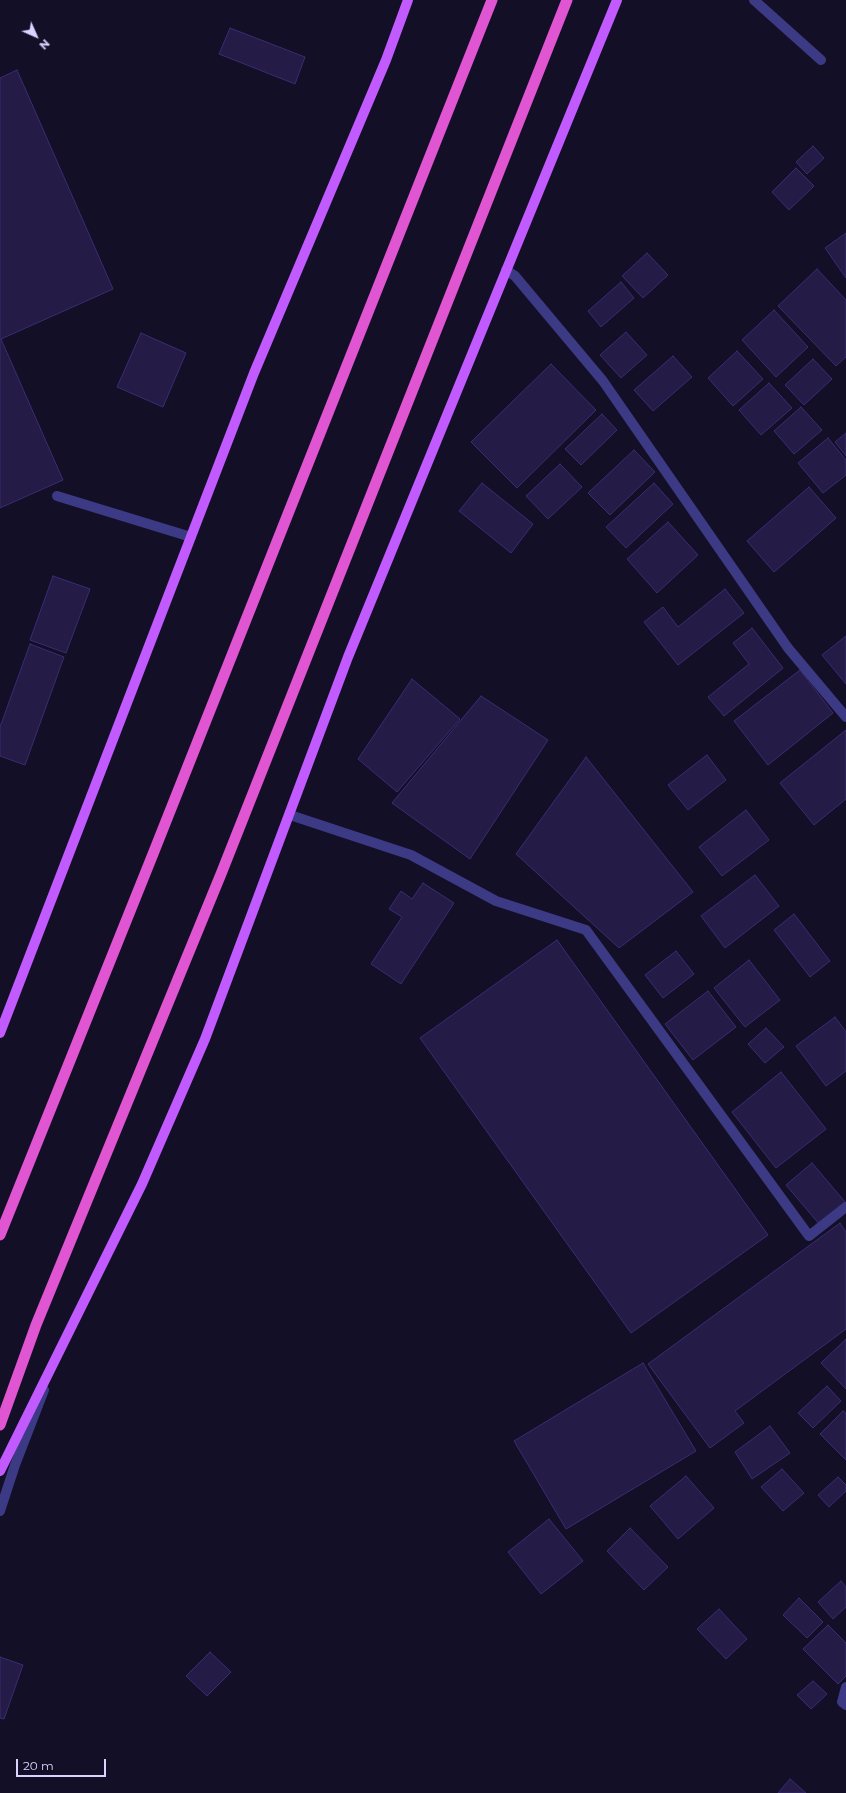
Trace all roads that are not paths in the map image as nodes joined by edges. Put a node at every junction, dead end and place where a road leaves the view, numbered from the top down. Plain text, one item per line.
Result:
1 (408, 0) edge
2 (492, 0) edge
3 (567, 0) edge
4 (616, 0) edge
5 (754, 0) edge
6 (821, 60) dead end
7 (506, 270) junction
8 (57, 496) dead end
9 (191, 537) junction
10 (846, 717) edge
11 (290, 815) junction
12 (0, 1033) edge
13 (846, 1207) edge
14 (0, 1235) edge
15 (61, 1348) junction
16 (0, 1425) edge
17 (0, 1471) edge
18 (0, 1512) edge
19 (846, 1687) edge
20 (846, 1705) edge

1 - 9 main road
2 - 14 highway
3 - 16 highway
4 - 7 main road
5 - 6 street
7 - 10 street
7 - 11 main road
8 - 9 street
9 - 12 main road
11 - 13 street
11 - 15 main road
15 - 17 main road
15 - 18 street
19 - 20 street

